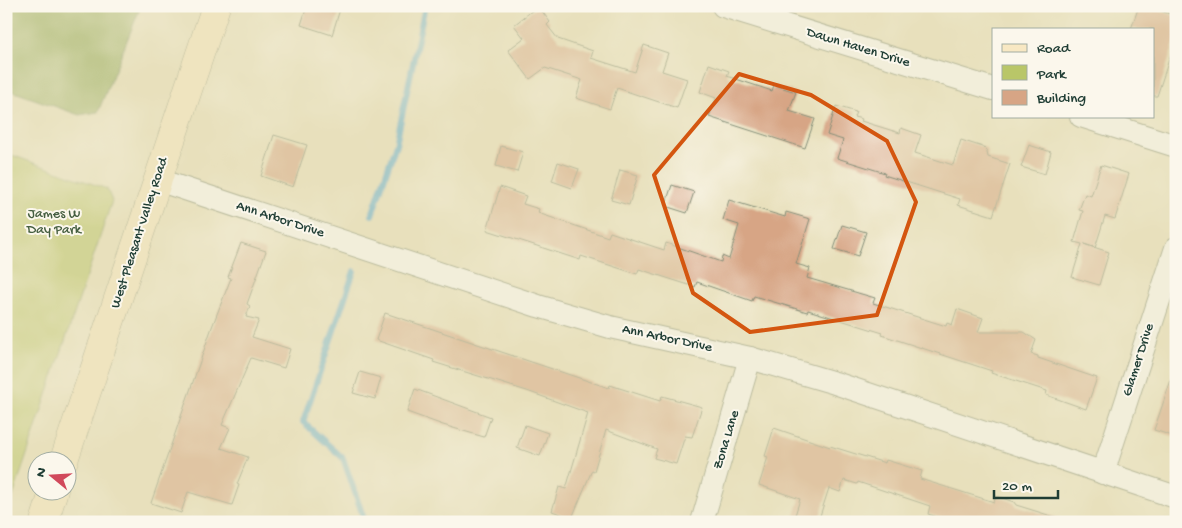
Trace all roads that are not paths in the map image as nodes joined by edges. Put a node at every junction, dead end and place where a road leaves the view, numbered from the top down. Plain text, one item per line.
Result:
1 (216, 6) edge
2 (723, 6) edge
3 (992, 89) edge
4 (1086, 118) edge
5 (1176, 146) edge
6 (158, 180) junction
7 (1176, 248) edge
8 (750, 358) junction
9 (67, 450) edge
10 (1103, 473) junction
11 (1176, 496) edge
12 (51, 500) edge
13 (44, 522) edge
14 (702, 522) edge

1 - 6 main road, West Pleasant Valley Road
2 - 3 street, Dawn Haven Drive
4 - 5 street
6 - 8 street, Ann Arbor Drive
6 - 9 main road, West Pleasant Valley Road
7 - 10 street, Glamer Drive
8 - 10 street, Ann Arbor Drive
8 - 14 street, Zona Lane
10 - 11 street, Ann Arbor Drive
12 - 13 main road

